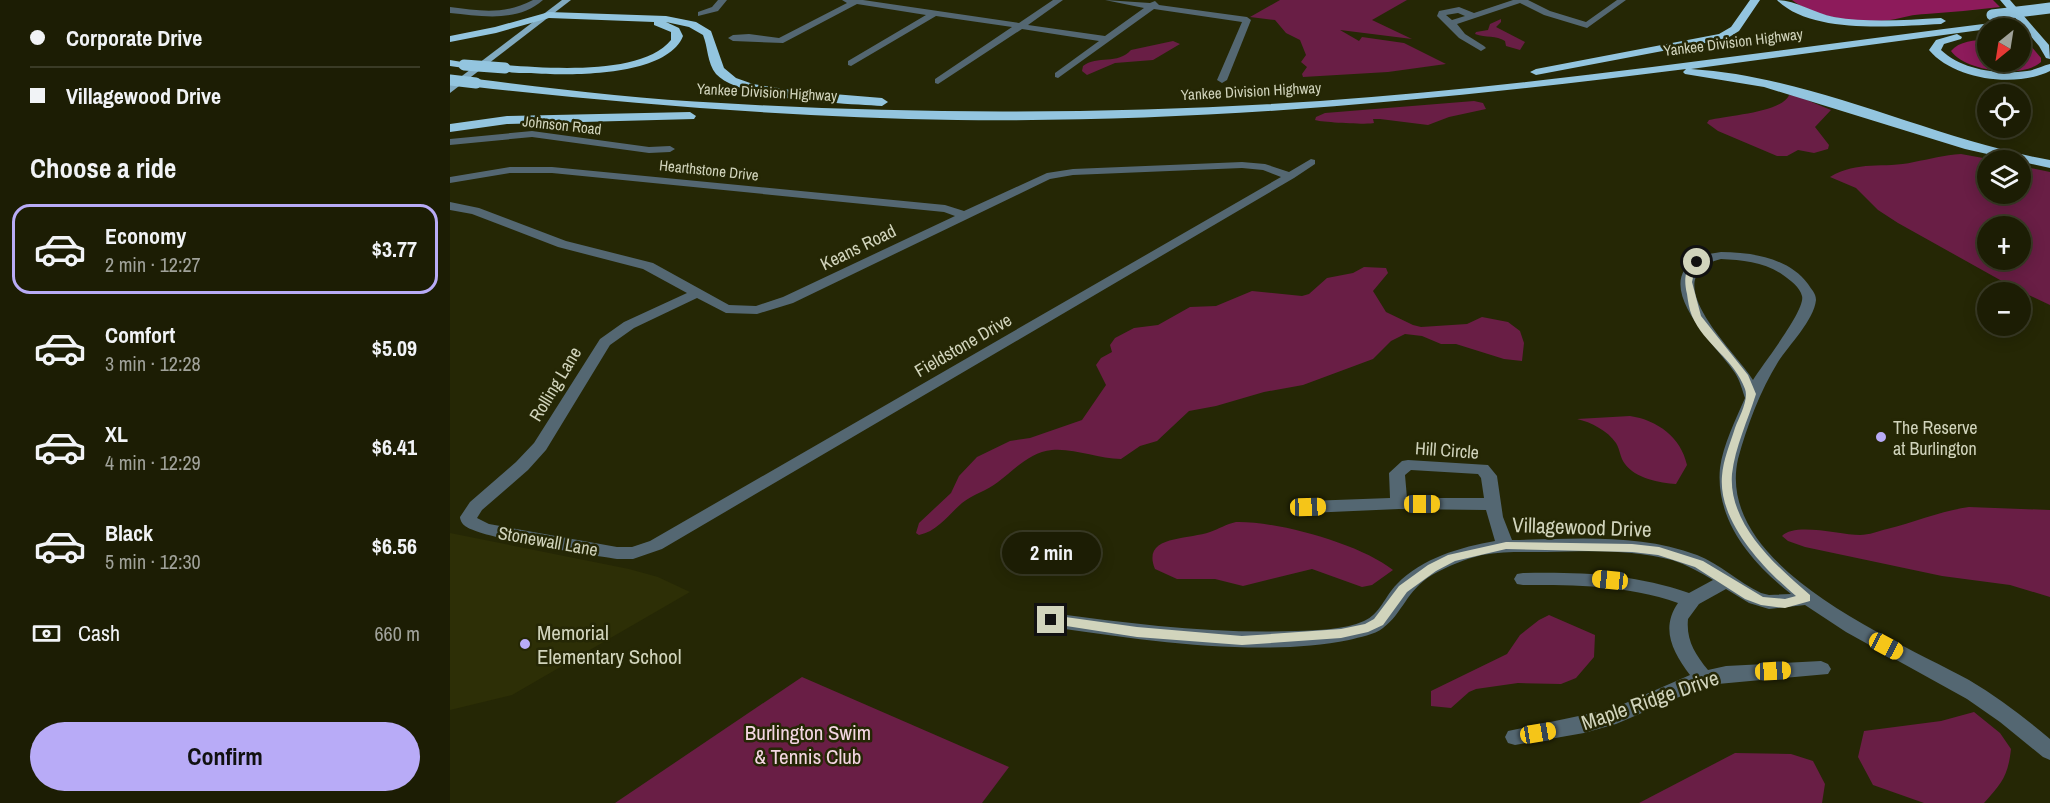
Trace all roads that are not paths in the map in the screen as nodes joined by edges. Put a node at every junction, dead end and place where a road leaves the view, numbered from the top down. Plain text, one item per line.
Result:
1 (539, 0) edge
2 (567, 0) edge
3 (723, 0) edge
4 (853, 0) edge
5 (1059, 0) edge
6 (1109, 0) edge
7 (1521, 0) edge
8 (1622, 0) edge
9 (1755, 0) edge
10 (1782, 0) edge
11 (2005, 0) edge
12 (2016, 0) edge
13 (1156, 3) edge
14 (2050, 8) edge
15 (450, 10) edge
16 (935, 13) junction
17 (701, 14) dead end
18 (549, 15) junction
19 (2050, 19) edge
20 (1941, 21) junction
21 (2031, 22) edge
22 (1019, 25) junction
23 (1977, 30) edge
24 (1977, 32) edge
25 (524, 34) junction
26 (733, 38) dead end
27 (450, 39) edge
28 (1107, 39) junction
29 (2048, 45) edge
30 (1481, 48) dead end
31 (2050, 56) edge
32 (851, 63) dead end
33 (457, 66) edge
34 (2050, 67) edge
35 (1977, 70) edge
36 (501, 71) junction
37 (1536, 72) junction
38 (1986, 72) edge
39 (1058, 75) dead end
40 (450, 80) edge
41 (1222, 80) dead end
42 (1561, 80) junction
43 (938, 81) dead end
44 (470, 86) junction
45 (450, 88) edge
46 (882, 102) junction
47 (969, 103) dead end
48 (947, 109) junction
49 (450, 128) edge
50 (450, 142) edge
51 (670, 149) dead end
52 (1311, 162) dead end
53 (2050, 164) edge
54 (1290, 176) junction
55 (450, 180) edge
56 (450, 206) edge
57 (965, 214) junction
58 (696, 294) junction
59 (1752, 398) junction
60 (1399, 504) junction
61 (1492, 504) junction
62 (1308, 507) dead end
63 (468, 520) joint
64 (1506, 546) junction
65 (630, 554) joint
66 (1523, 579) dead end
67 (1726, 581) junction
68 (1806, 598) junction
69 (1691, 600) junction
70 (1051, 620) dead end
71 (1821, 669) dead end
72 (1704, 678) junction
73 (1515, 737) dead end
74 (2050, 751) edge

1 - 15 street
2 - 18 main road
3 - 17 street
4 - 16 street
4 - 26 street
5 - 22 street
6 - 13 street
7 - 8 street
7 - 30 street
9 - 37 highway
10 - 20 highway
11 - 29 highway
12 - 29 highway
13 - 28 street
13 - 41 street
14 - 20 highway, Yankee Division Highway, bridge
16 - 22 street
16 - 32 street
18 - 25 main road
18 - 27 highway
18 - 46 highway
19 - 21 highway, Yankee Division Highway
20 - 37 highway, Yankee Division Highway
22 - 28 street
22 - 43 street
23 - 42 highway, Yankee Division Highway
24 - 35 highway
25 - 36 highway
25 - 45 main road
28 - 39 street
29 - 31 highway
33 - 36 highway, Yankee Division Highway
34 - 38 highway
36 - 46 highway, Yankee Division Highway
37 - 47 highway, Yankee Division Highway
40 - 44 highway, Yankee Division Highway, bridge
42 - 48 highway, Yankee Division Highway
42 - 53 highway
44 - 45 highway
44 - 48 highway, Yankee Division Highway
46 - 48 highway, Yankee Division Highway
48 - 49 highway
50 - 51 street, Johnson Road
52 - 54 street, Fieldstone Drive
54 - 57 street, Keans Road
54 - 65 street, Fieldstone Drive
55 - 57 street, Hearthstone Drive
56 - 58 street, Keans Road
57 - 58 street, Keans Road
58 - 63 street, Rolling Lane
59 - 59 street
59 - 68 street
60 - 61 street
60 - 61 street, Hill Circle
60 - 62 street
61 - 64 street, Hill Circle
63 - 65 street, Stonewall Lane
64 - 67 street, Villagewood Drive
64 - 70 street, Villagewood Drive
66 - 69 street
67 - 68 street, Villagewood Drive
67 - 69 street
68 - 74 street
69 - 72 street
71 - 72 street, Maple Ridge Drive
72 - 73 street, Maple Ridge Drive

